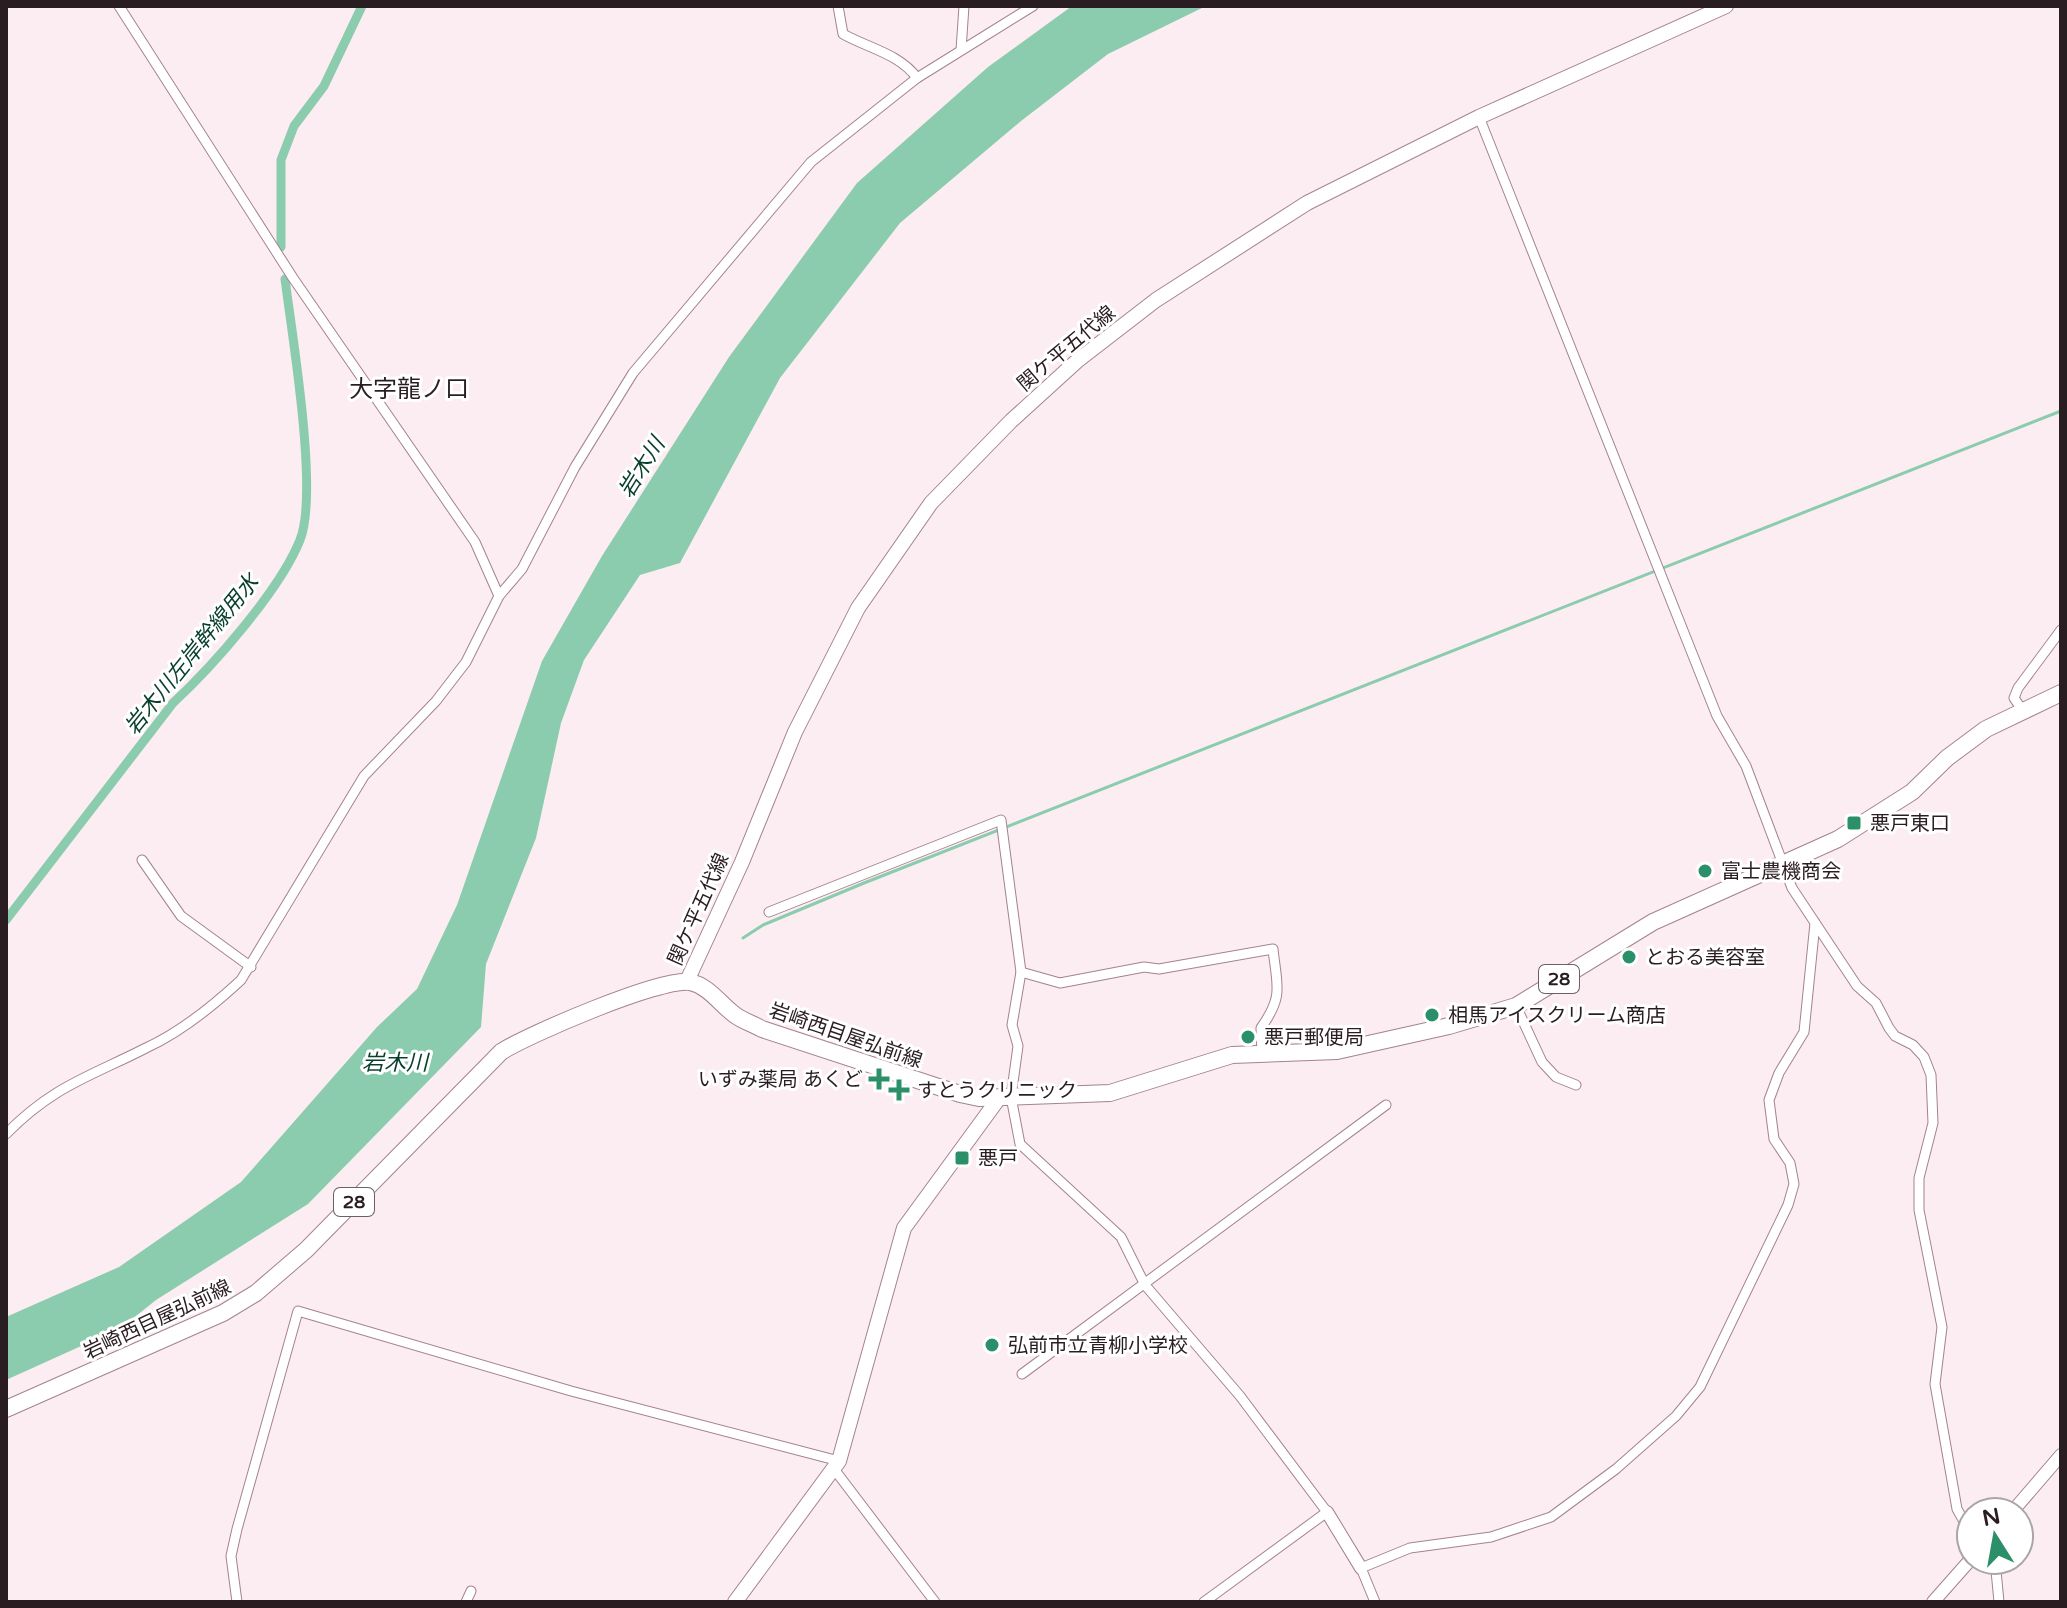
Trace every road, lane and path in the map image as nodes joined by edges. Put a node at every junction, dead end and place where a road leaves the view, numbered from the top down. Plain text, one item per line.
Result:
1 (119, 6) edge
2 (838, 6) edge
3 (964, 6) edge
4 (1033, 6) edge
5 (1726, 6) edge
6 (961, 50) junction
7 (917, 78) junction
8 (1479, 117) junction
9 (499, 596) junction
10 (2061, 630) edge
11 (2061, 693) edge
12 (2023, 711) junction
13 (142, 860) dead end
14 (1781, 866) junction
15 (769, 912) dead end
16 (1815, 923) junction
17 (251, 967) junction
18 (1021, 972) junction
19 (687, 981) junction
20 (1516, 1006) junction
21 (1262, 1054) junction
22 (1576, 1085) dead end
23 (1005, 1098) junction
24 (1386, 1105) dead end
25 (6, 1134) edge
26 (1145, 1285) junction
27 (1022, 1374) dead end
28 (6, 1409) edge
29 (2061, 1455) edge
30 (836, 1465) junction
31 (2026, 1496) edge
32 (1955, 1498) edge
33 (1327, 1512) junction
34 (1361, 1568) junction
35 (1956, 1576) edge
36 (1997, 1576) edge
37 (471, 1591) dead end
38 (237, 1602) edge
39 (466, 1602) edge
40 (735, 1602) edge
41 (935, 1602) edge
42 (1204, 1602) edge
43 (1375, 1602) edge
44 (1933, 1602) edge
45 (1999, 1602) edge

1 - 9 street
2 - 7 street
3 - 6 street
4 - 6 street
5 - 8 main road, 関ケ平五代線
6 - 7 street
7 - 9 street
8 - 14 street
8 - 19 main road, 関ケ平五代線
9 - 17 street
10 - 12 street
11 - 12 main road, 岩崎西目屋弘前線 / 28
12 - 14 main road, 岩崎西目屋弘前線 / 28
13 - 17 street
14 - 16 street
14 - 20 main road, 岩崎西目屋弘前線 / 28
15 - 18 street
16 - 32 street
16 - 34 street
17 - 25 street
18 - 21 street
18 - 23 street
19 - 23 main road, 岩崎西目屋弘前線 / 28
19 - 28 main road, 岩崎西目屋弘前線 / 28
20 - 21 main road, 岩崎西目屋弘前線 / 28
20 - 22 street
21 - 23 main road, 岩崎西目屋弘前線 / 28
23 - 26 street
23 - 30 main road
24 - 26 street
26 - 27 street
26 - 33 street
29 - 31 street
30 - 38 street
30 - 40 main road
30 - 41 street
33 - 34 street
33 - 42 street
34 - 43 street
35 - 44 street
36 - 45 street
37 - 39 street

